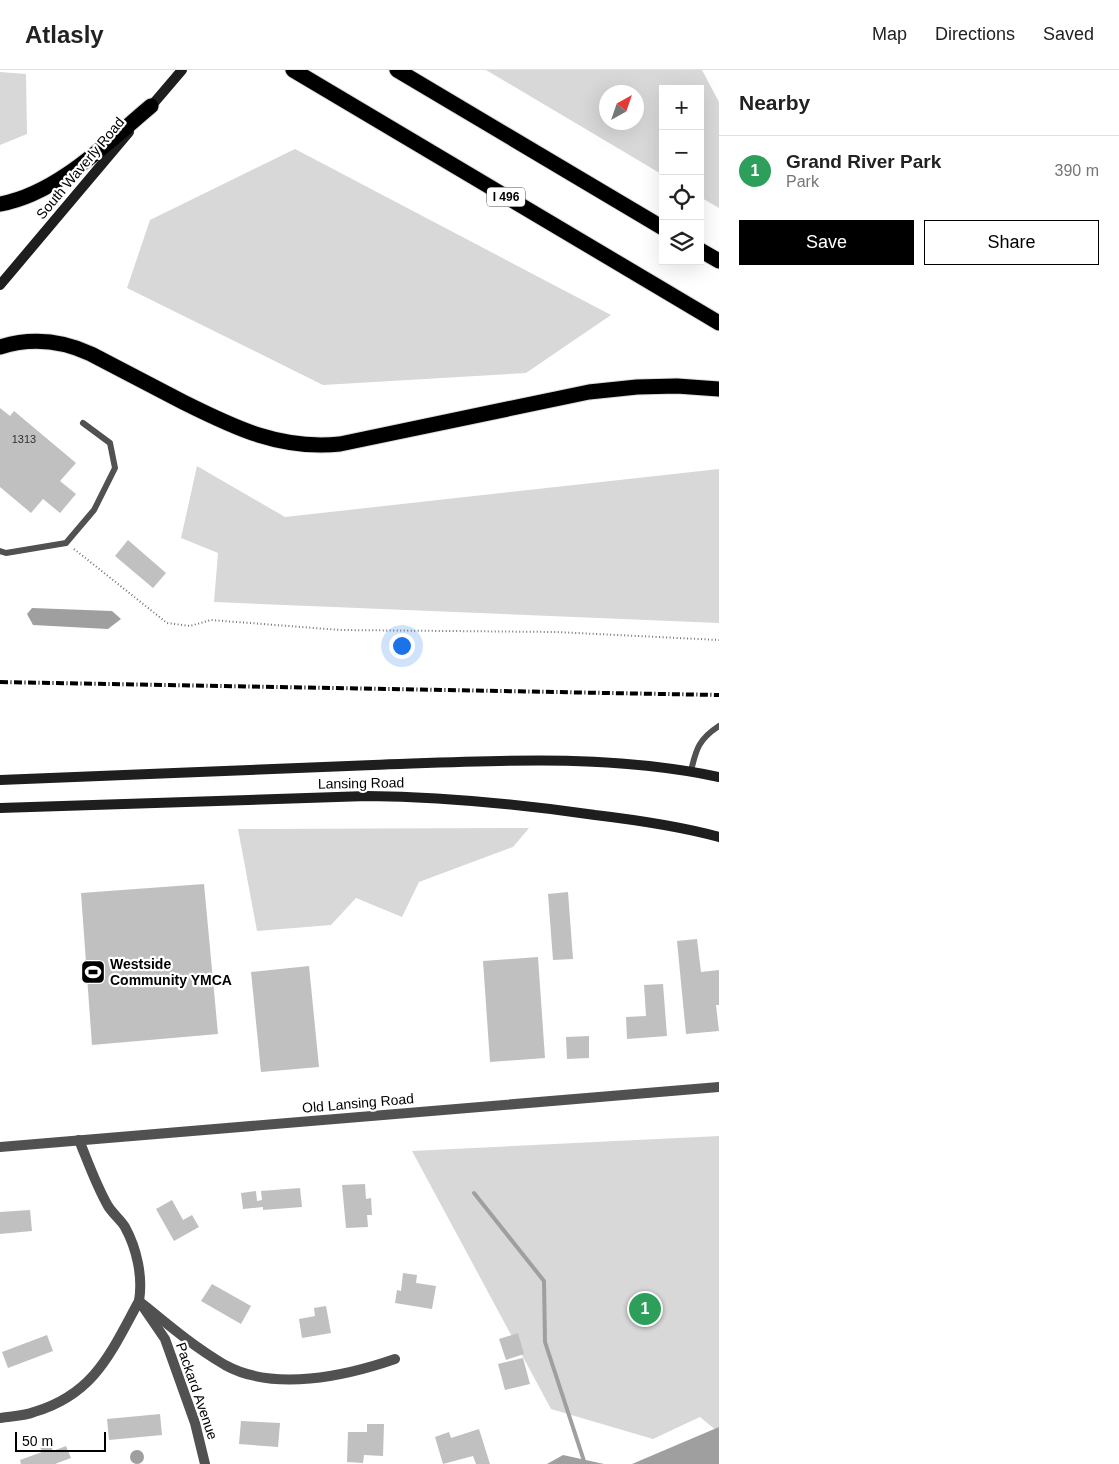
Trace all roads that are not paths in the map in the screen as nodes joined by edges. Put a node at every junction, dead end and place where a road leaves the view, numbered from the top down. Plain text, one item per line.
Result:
1 (182, 70) edge
2 (293, 70) edge
3 (397, 70) edge
4 (151, 106) junction
5 (0, 204) edge
6 (659, 226) edge
7 (704, 252) edge
8 (719, 261) edge
9 (0, 285) edge
10 (719, 323) edge
11 (0, 347) edge
12 (719, 389) edge
13 (82, 423) dead end
14 (0, 551) edge
15 (719, 726) edge
16 (691, 771) junction
17 (719, 777) edge
18 (0, 780) edge
19 (0, 808) edge
20 (719, 837) edge
21 (719, 1087) edge
22 (79, 1140) junction
23 (0, 1147) edge
24 (139, 1301) junction
25 (395, 1359) dead end
26 (0, 1418) edge
27 (205, 1464) edge

1 - 4 main road, South Waverly Road
2 - 10 highway, I 496
3 - 6 highway
4 - 5 highway
4 - 9 main road, South Waverly Road
7 - 8 highway
11 - 12 highway
13 - 14 lane
15 - 16 lane
16 - 17 main road, Lansing Road
16 - 18 main road, Lansing Road
19 - 20 main road, Lansing Road
21 - 22 street, Old Lansing Road
22 - 23 street, Old Lansing Road
22 - 24 street
24 - 25 street
24 - 26 street
24 - 27 street, Packard Avenue

